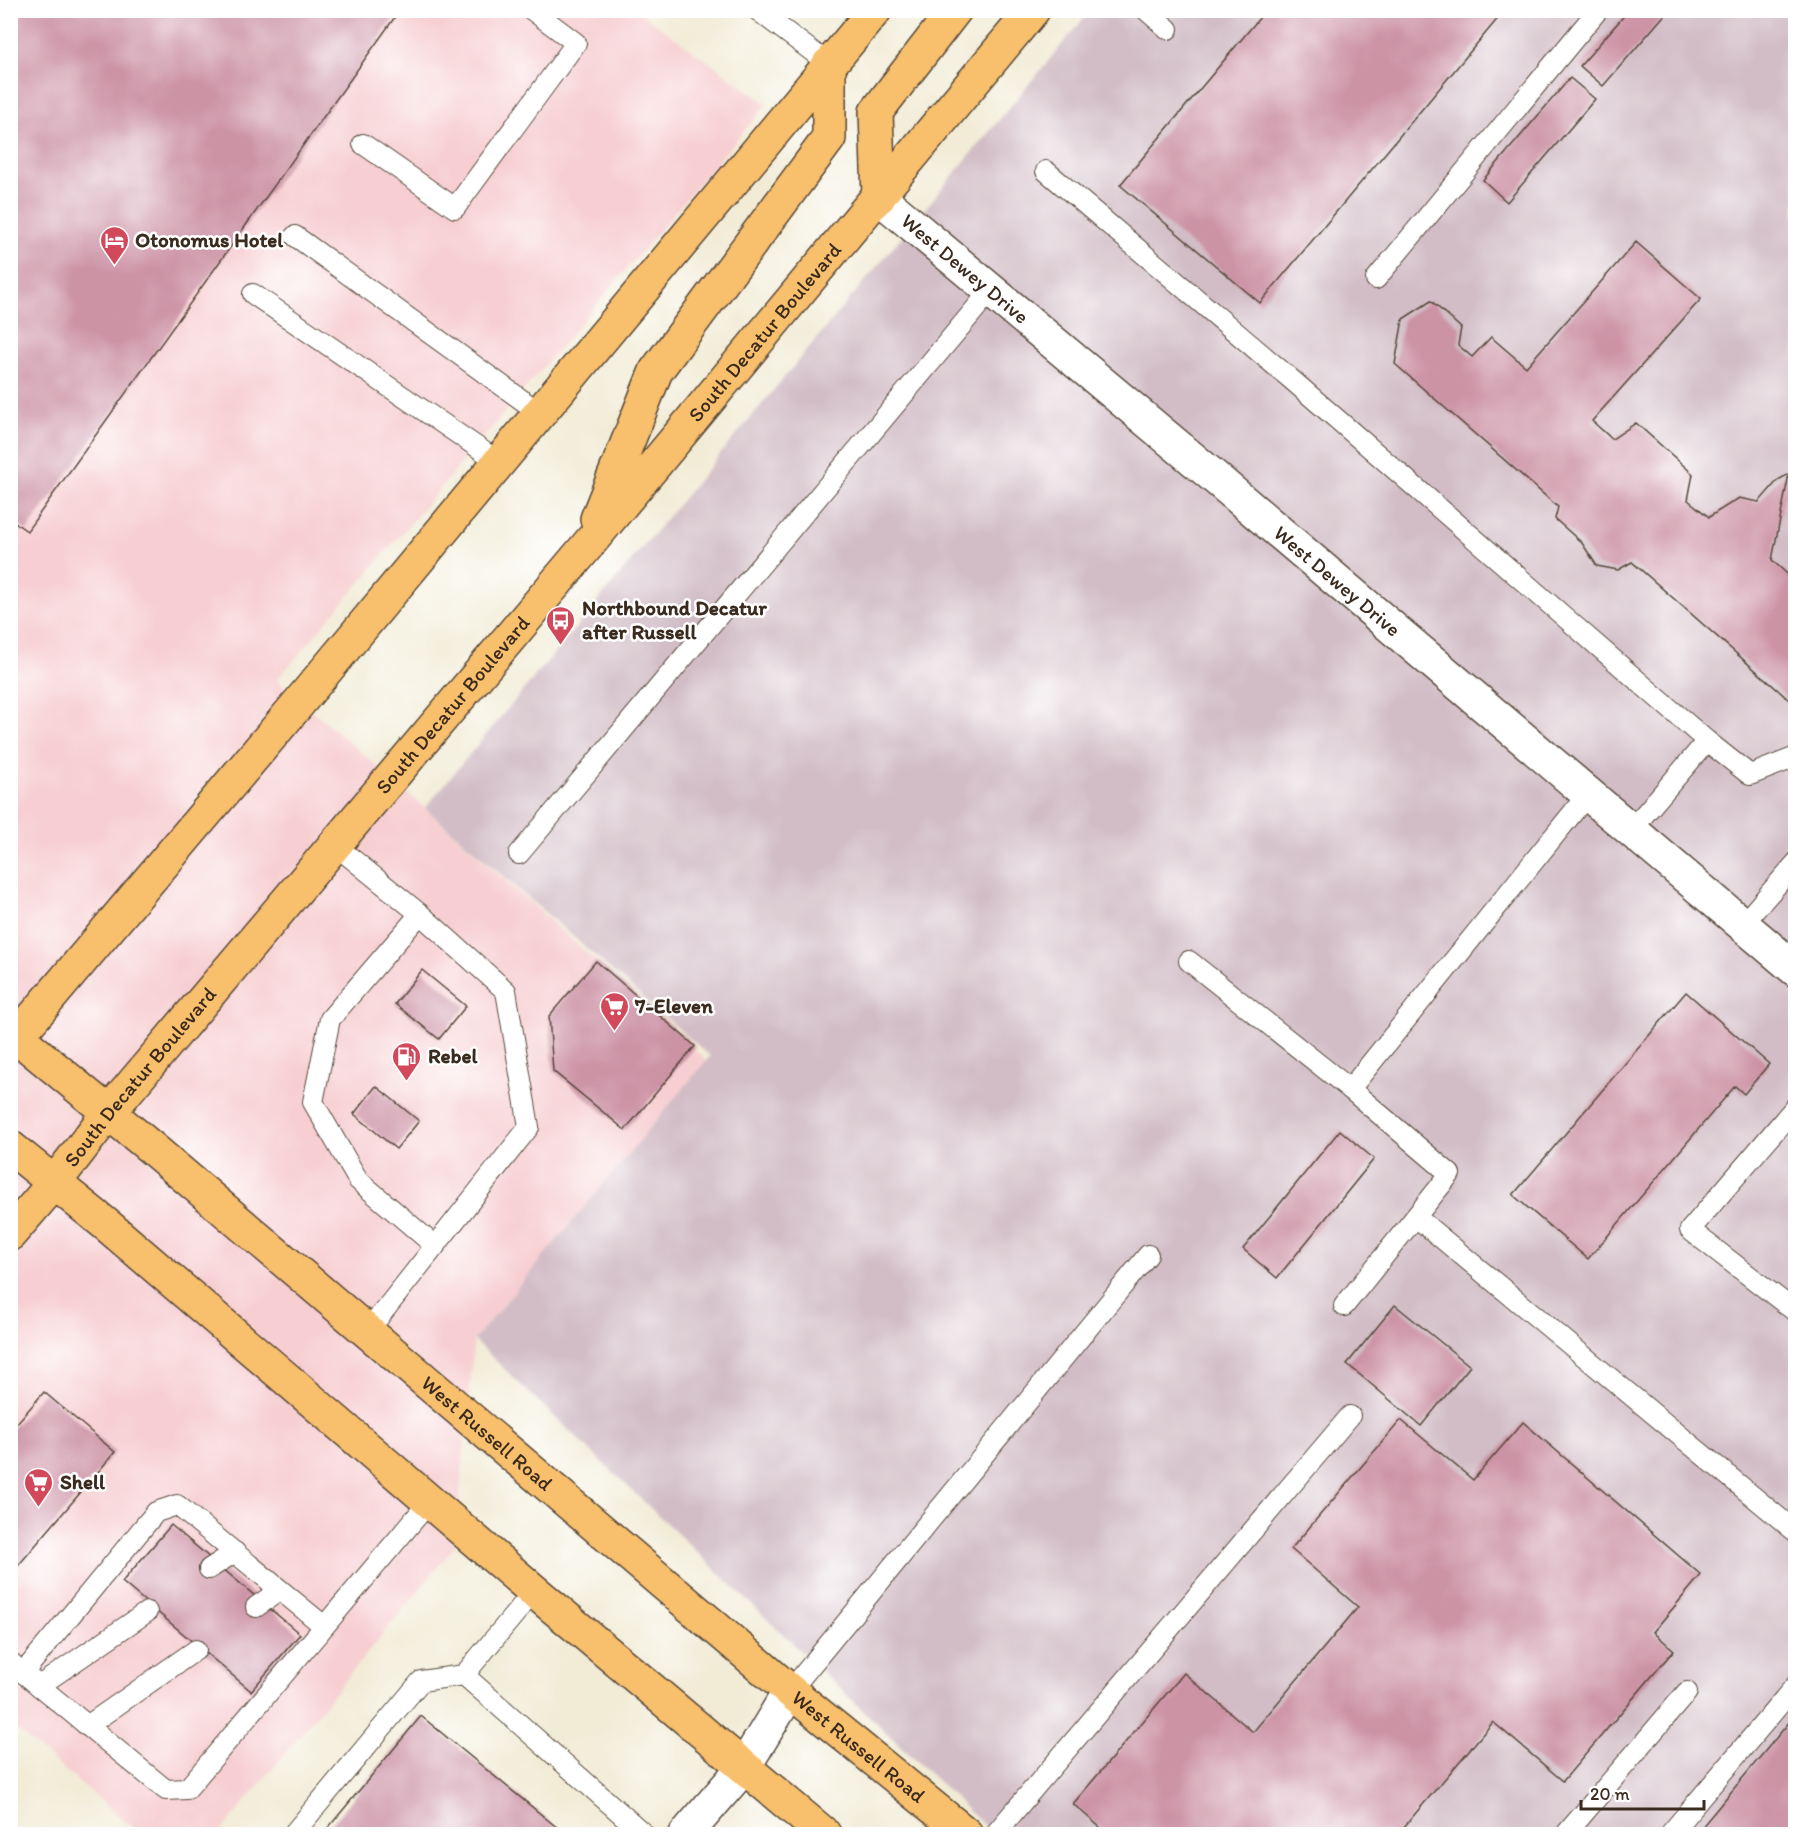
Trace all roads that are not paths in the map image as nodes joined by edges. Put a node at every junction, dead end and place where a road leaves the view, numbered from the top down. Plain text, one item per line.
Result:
1 (532, 10) edge
2 (757, 10) edge
3 (875, 10) edge
4 (955, 10) edge
5 (1033, 10) edge
6 (1146, 10) edge
7 (1598, 10) edge
8 (1168, 29) dead end
9 (829, 64) junction
10 (363, 144) dead end
11 (1046, 171) dead end
12 (879, 197) junction
13 (295, 236) dead end
14 (1376, 279) dead end
15 (992, 289) junction
16 (253, 294) dead end
17 (540, 413) junction
18 (499, 462) junction
19 (587, 546) junction
20 (1707, 741) junction
21 (1796, 757) edge
22 (1588, 795) junction
23 (1631, 830) junction
24 (335, 845) junction
25 (519, 854) dead end
26 (1796, 863) edge
27 (420, 914) junction
28 (1742, 925) junction
29 (1189, 961) dead end
30 (1796, 970) edge
31 (13, 1038) edge
32 (1350, 1089) junction
33 (1796, 1106) edge
34 (109, 1112) junction
35 (10, 1147) edge
36 (55, 1182) junction
37 (1416, 1217) junction
38 (10, 1234) edge
39 (435, 1246) junction
40 (1148, 1255) dead end
41 (1344, 1306) dead end
42 (1796, 1312) edge
43 (368, 1331) junction
44 (1350, 1416) dead end
45 (430, 1501) junction
46 (1796, 1532) edge
47 (235, 1552) junction
48 (209, 1569) dead end
49 (280, 1590) junction
50 (534, 1591) junction
51 (256, 1607) dead end
52 (147, 1612) dead end
53 (324, 1626) junction
54 (196, 1650) dead end
55 (17, 1668) edge
56 (464, 1675) junction
57 (1796, 1685) edge
58 (39, 1686) junction
59 (790, 1691) junction
60 (1686, 1692) dead end
61 (87, 1726) junction
62 (744, 1767) junction
63 (293, 1834) edge
64 (644, 1834) edge
65 (686, 1834) edge
66 (824, 1834) edge
67 (966, 1834) edge
68 (995, 1834) edge
69 (1566, 1834) edge
70 (1670, 1834) edge

1 - 10 lane
2 - 9 lane
3 - 9 main road
4 - 12 main road
5 - 12 main road, South Decatur Boulevard
6 - 8 lane
7 - 14 lane
9 - 17 main road
9 - 19 main road
11 - 20 lane
12 - 15 street, West Dewey Drive
12 - 19 main road, South Decatur Boulevard
13 - 17 lane
15 - 22 street, West Dewey Drive
15 - 25 lane
16 - 18 lane
17 - 18 main road
18 - 31 main road
19 - 24 main road, South Decatur Boulevard
20 - 21 lane
20 - 23 lane
22 - 23 street, West Dewey Drive
22 - 32 lane
23 - 28 street, West Dewey Drive
24 - 27 lane
24 - 34 main road, South Decatur Boulevard
26 - 28 lane
27 - 39 lane
27 - 39 lane
28 - 30 street, West Dewey Drive
29 - 32 lane
31 - 34 main road, West Russell Road
32 - 37 lane
33 - 42 lane
34 - 36 main road, South Decatur Boulevard
34 - 43 main road, West Russell Road
35 - 36 main road
36 - 38 main road, South Decatur Boulevard
36 - 45 main road
37 - 41 lane
37 - 46 lane
39 - 43 lane
40 - 59 lane
43 - 59 main road, West Russell Road
44 - 68 lane
45 - 50 main road
45 - 53 lane
47 - 48 lane
47 - 49 lane
47 - 55 lane
49 - 51 lane
49 - 53 lane
50 - 56 lane
50 - 62 main road
52 - 58 lane
53 - 61 lane
54 - 61 lane
55 - 58 lane
56 - 63 lane
56 - 64 lane
57 - 70 lane
58 - 61 lane
59 - 62 street
59 - 67 main road, West Russell Road
60 - 69 lane
62 - 65 street
62 - 66 main road

